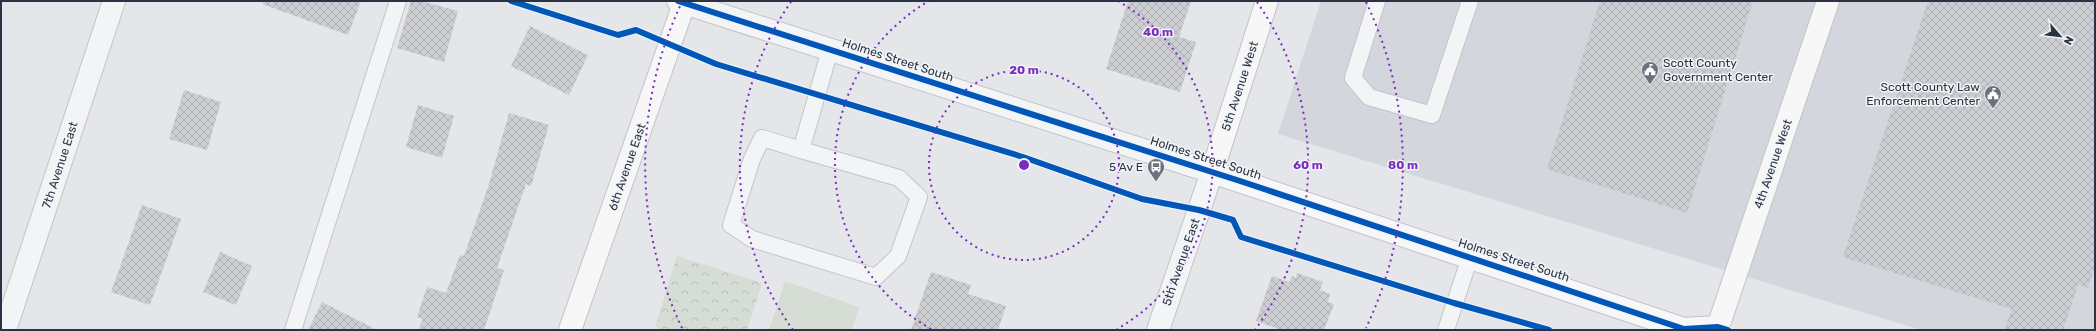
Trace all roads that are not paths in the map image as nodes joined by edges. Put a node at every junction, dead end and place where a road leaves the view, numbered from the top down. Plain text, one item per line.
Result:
1 (114, 1) edge
2 (398, 1) edge
3 (1267, 1) edge
4 (1377, 1) edge
5 (1470, 1) edge
6 (1828, 1) edge
7 (682, 2) edge
8 (830, 50) junction
9 (801, 150) junction
10 (1212, 172) junction
11 (1470, 257) junction
12 (1721, 329) edge
13 (5, 330) edge
14 (293, 330) edge
15 (570, 330) edge
16 (1158, 330) edge
17 (1446, 330) edge

1 - 13 street, 7th Avenue East
2 - 14 lane
3 - 10 street, 5th Avenue West
4 - 5 lane
6 - 12 street, 4th Avenue West
7 - 8 street, Holmes Street South
7 - 15 street, 6th Avenue East
8 - 9 lane
8 - 10 street, Holmes Street South
9 - 9 lane
10 - 11 street, Holmes Street South
10 - 16 street, 5th Avenue East
11 - 12 street, Holmes Street South
11 - 17 lane

